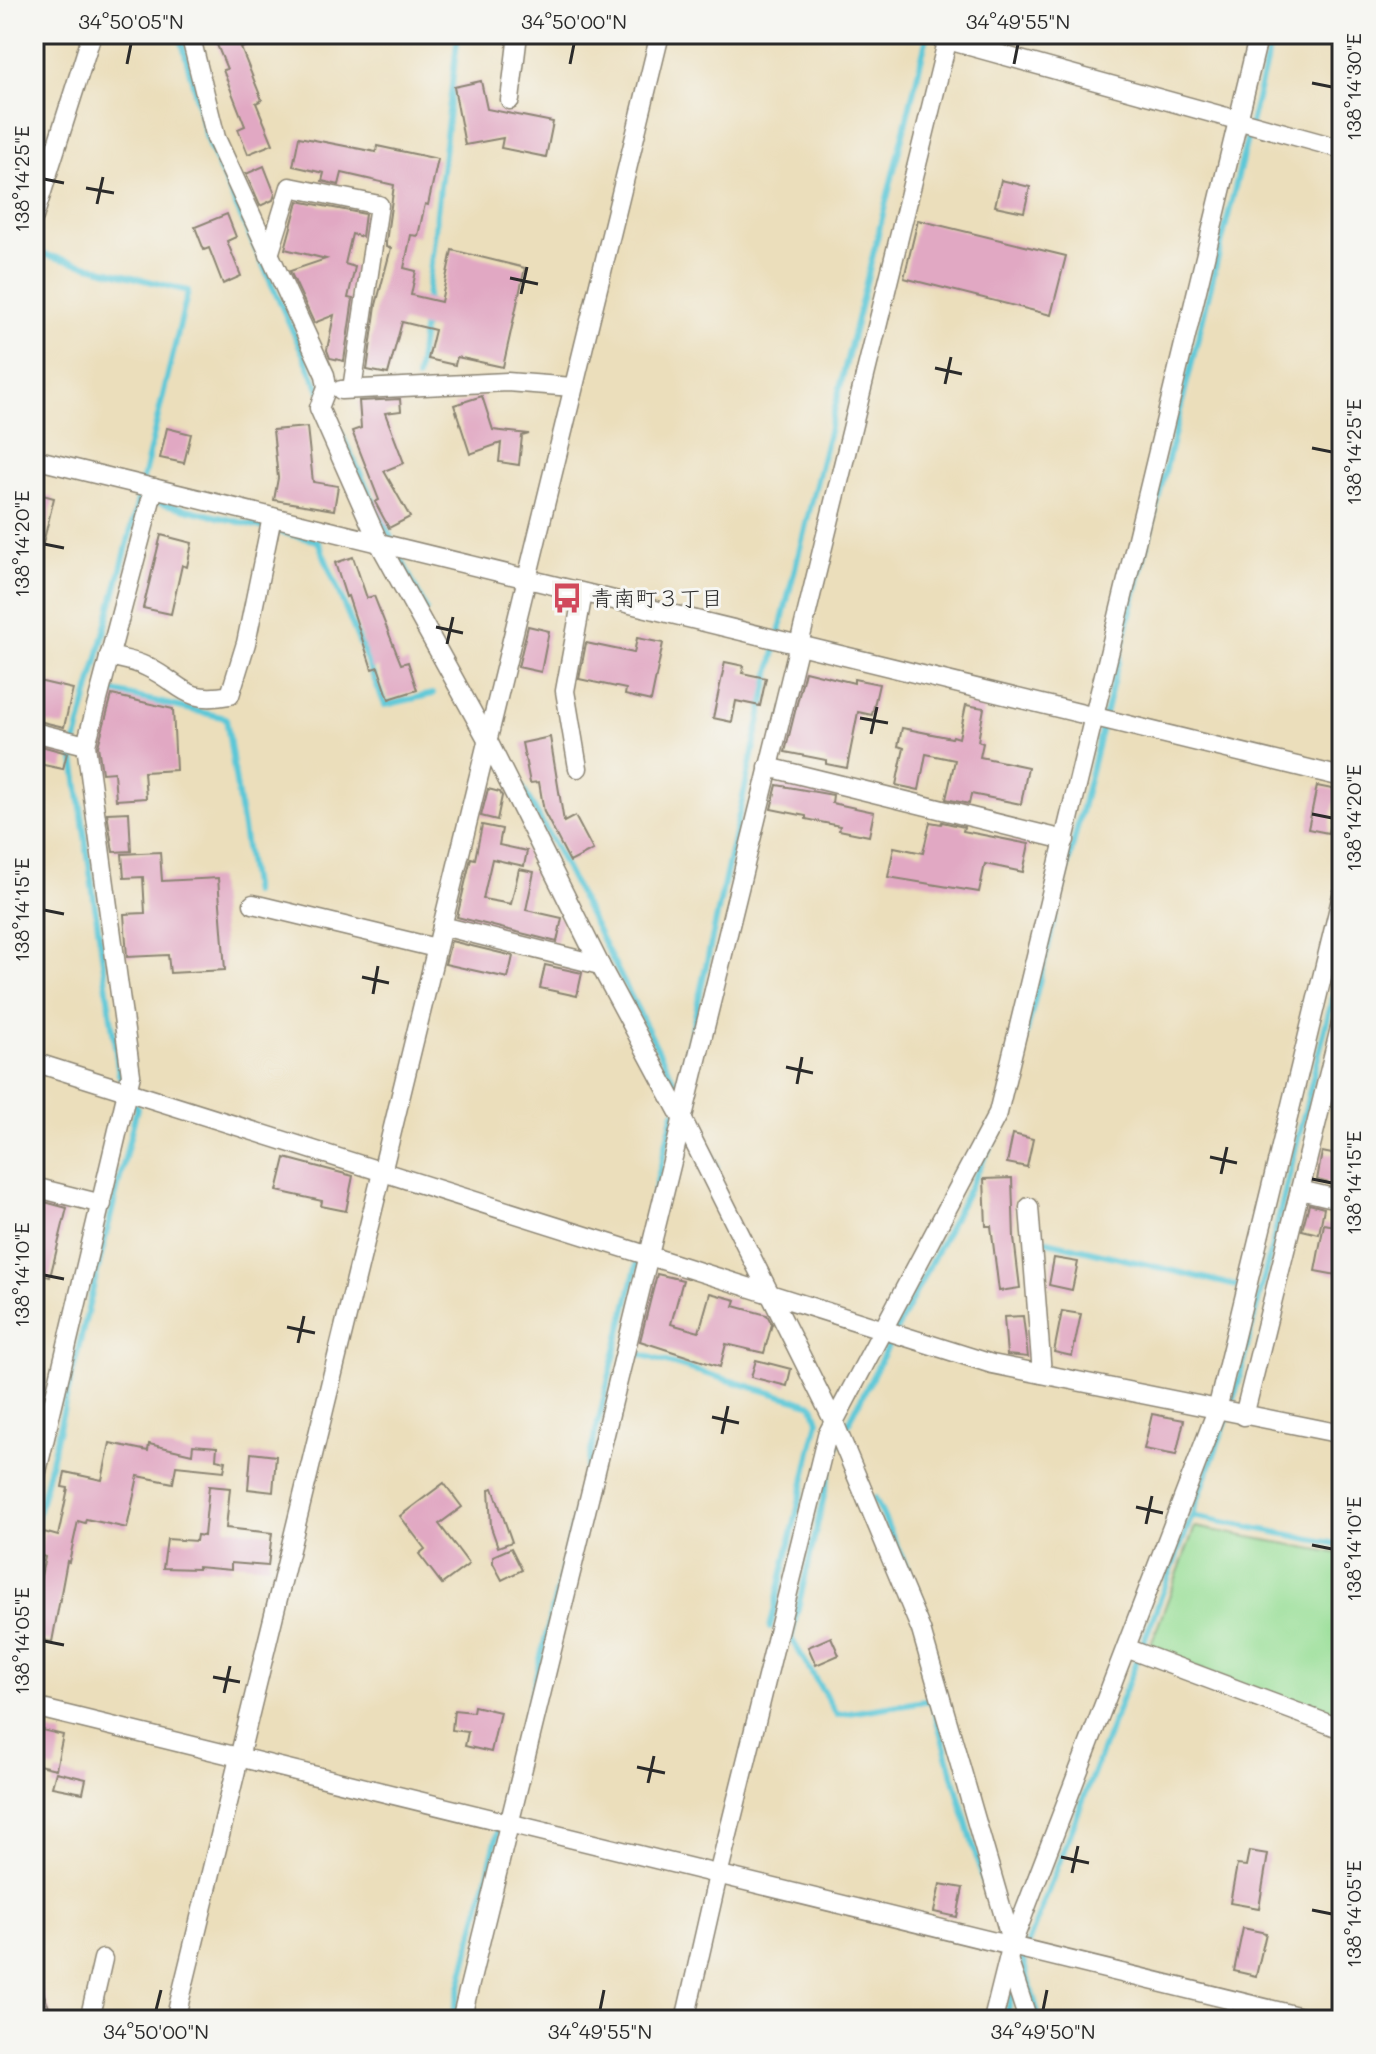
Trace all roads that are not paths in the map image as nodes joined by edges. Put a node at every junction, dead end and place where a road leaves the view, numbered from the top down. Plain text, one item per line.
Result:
1 (92, 34) edge
2 (190, 34) edge
3 (518, 34) edge
4 (660, 34) edge
5 (926, 34) edge
6 (1259, 34) edge
7 (948, 37) edge
8 (510, 100) dead end
9 (1238, 119) junction
10 (1342, 149) edge
11 (34, 217) edge
12 (269, 255) junction
13 (573, 387) junction
14 (352, 389) junction
15 (326, 392) junction
16 (34, 459) edge
17 (154, 488) junction
18 (272, 517) junction
19 (379, 543) junction
20 (527, 579) junction
21 (583, 593) junction
22 (798, 646) junction
23 (109, 656) junction
24 (1095, 719) junction
25 (34, 732) edge
26 (487, 739) junction
27 (86, 745) junction
28 (768, 767) junction
29 (578, 768) dead end
30 (1342, 777) edge
31 (1065, 840) junction
32 (1342, 895) edge
33 (253, 904) dead end
34 (442, 926) junction
35 (436, 948) junction
36 (600, 965) junction
37 (1342, 1020) edge
38 (34, 1062) edge
39 (129, 1092) junction
40 (683, 1120) junction
41 (381, 1172) junction
42 (34, 1187) edge
43 (1300, 1190) junction
44 (1342, 1200) edge
45 (102, 1204) junction
46 (1029, 1207) dead end
47 (650, 1256) junction
48 (772, 1294) junction
49 (882, 1329) junction
50 (1042, 1374) junction
51 (1217, 1410) junction
52 (1244, 1416) junction
53 (834, 1422) junction
54 (1342, 1434) edge
55 (34, 1484) edge
56 (1126, 1648) junction
57 (34, 1707) edge
58 (1342, 1729) edge
59 (238, 1758) junction
60 (510, 1822) junction
61 (718, 1875) junction
62 (1010, 1952) junction
63 (103, 1959) dead end
64 (89, 2020) edge
65 (175, 2020) edge
66 (461, 2020) edge
67 (685, 2020) edge
68 (993, 2020) edge
69 (1028, 2020) edge
70 (1314, 2020) edge

1 - 11 street
2 - 12 street
3 - 8 street
4 - 13 street
5 - 7 street
6 - 9 street
7 - 9 street
7 - 22 street
9 - 10 street
9 - 24 street
12 - 14 street
12 - 15 street
13 - 14 street
13 - 20 street
14 - 15 street
15 - 19 street
16 - 17 street
17 - 18 street
17 - 23 street
18 - 19 street
18 - 23 street
19 - 20 street
19 - 26 street
20 - 21 street
20 - 26 street
21 - 22 street
21 - 29 street
22 - 24 street
22 - 28 street
23 - 27 street
24 - 30 street
24 - 31 street
25 - 27 street
26 - 34 street
26 - 36 street
27 - 39 street
28 - 31 street
28 - 40 street
31 - 49 street
32 - 51 street
33 - 35 street
34 - 35 street
34 - 36 street
35 - 41 street
36 - 40 street
37 - 43 street
38 - 39 street
39 - 41 street
39 - 45 street
40 - 47 street
40 - 48 street
41 - 47 street
41 - 59 street
42 - 45 street
43 - 44 street
43 - 52 street
45 - 55 street
46 - 50 street
47 - 48 street
47 - 60 street
48 - 49 street
48 - 53 street
49 - 50 street
49 - 53 street
50 - 51 street
51 - 52 street
51 - 56 street
52 - 54 street
53 - 61 street
53 - 62 street
56 - 58 street
56 - 62 street
57 - 59 street
59 - 60 street
59 - 65 street
60 - 61 street
60 - 66 street
61 - 62 street
61 - 67 street
62 - 68 street
62 - 69 street
62 - 70 street
63 - 64 street

